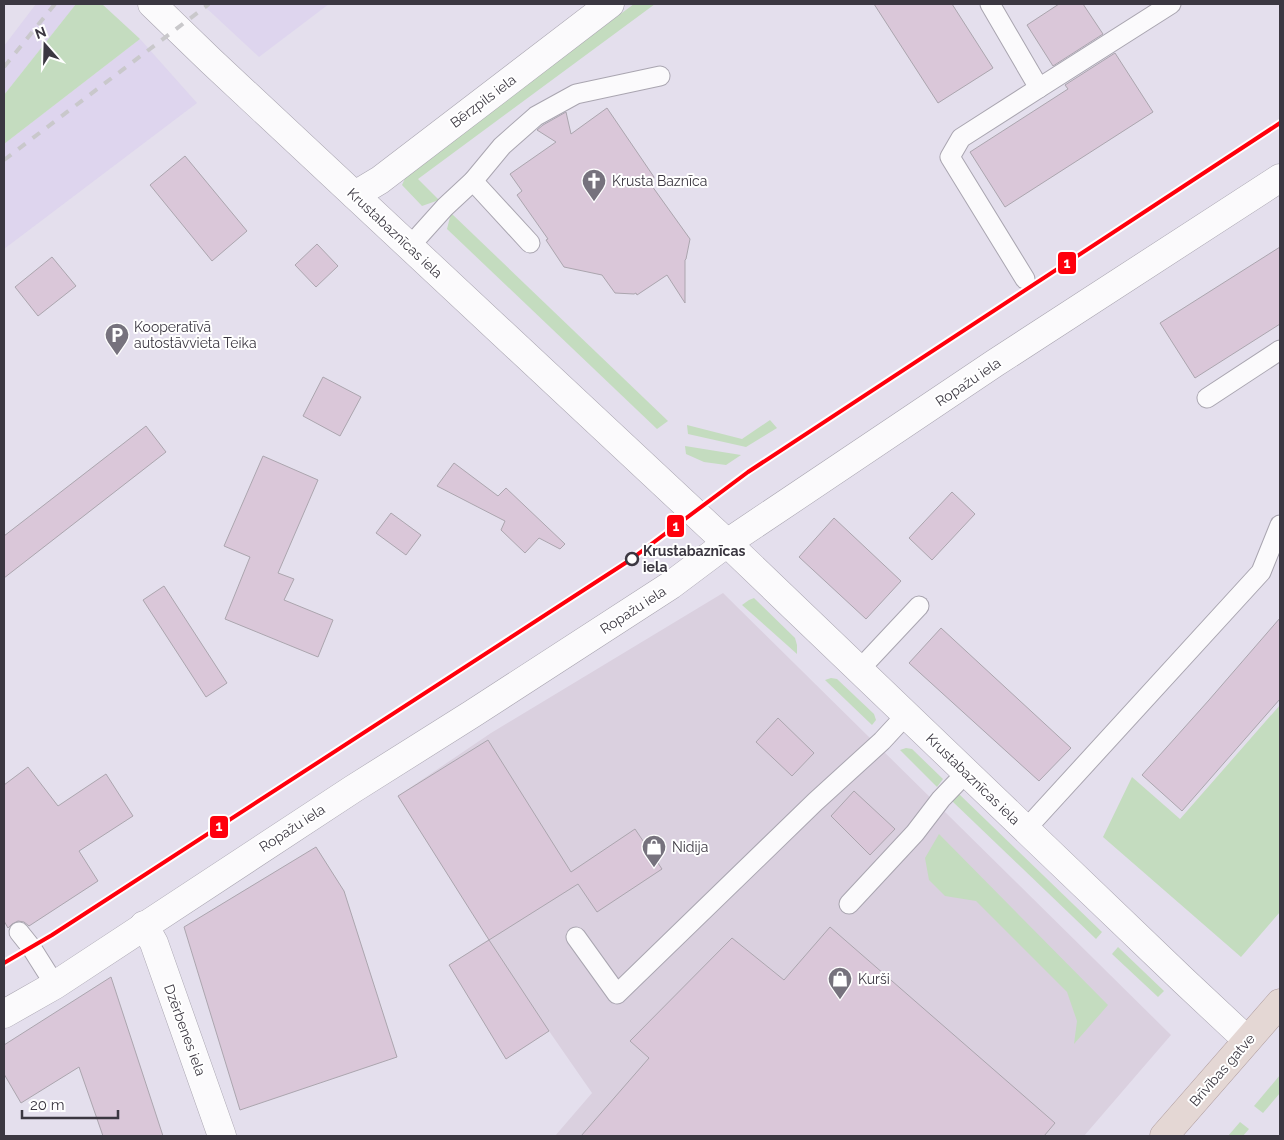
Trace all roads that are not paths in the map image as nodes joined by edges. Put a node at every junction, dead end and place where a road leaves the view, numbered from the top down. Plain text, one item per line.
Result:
1 (152, 4) edge
2 (610, 4) edge
3 (990, 4) edge
4 (1172, 4) edge
5 (660, 76) dead end
6 (1039, 88) junction
7 (1280, 178) edge
8 (473, 180) junction
9 (354, 195) junction
10 (530, 243) dead end
11 (410, 246) junction
12 (1025, 279) dead end
13 (1280, 350) edge
14 (1207, 398) dead end
15 (1280, 525) edge
16 (727, 543) junction
17 (919, 606) dead end
18 (859, 670) junction
19 (906, 715) junction
20 (966, 773) junction
21 (1026, 829) junction
22 (849, 904) dead end
23 (144, 926) junction
24 (20, 932) dead end
25 (576, 937) dead end
26 (55, 984) junction
27 (1280, 1003) edge
28 (4, 1014) edge
29 (1247, 1040) junction
30 (222, 1136) edge
31 (1164, 1136) edge

1 - 9 street, Krustabaznīcas iela
2 - 9 street, Bērzpils iela
3 - 6 lane
4 - 6 lane
5 - 8 lane
6 - 12 lane
7 - 16 street, Ropažu iela
8 - 10 lane
8 - 11 lane
9 - 11 street, Krustabaznīcas iela
11 - 16 street, Krustabaznīcas iela
13 - 14 lane
15 - 21 lane
16 - 18 street, Krustabaznīcas iela
16 - 23 street, Ropažu iela
17 - 18 lane
18 - 19 street, Krustabaznīcas iela
19 - 20 street, Krustabaznīcas iela
19 - 25 lane
20 - 21 street, Krustabaznīcas iela
20 - 22 lane
21 - 29 street, Krustabaznīcas iela
23 - 26 street, Ropažu iela
23 - 30 street, Dzērbenes iela
24 - 26 lane
26 - 28 street, Ropažu iela
27 - 29 highway, Brīvības gatve
29 - 31 highway, Brīvības gatve

